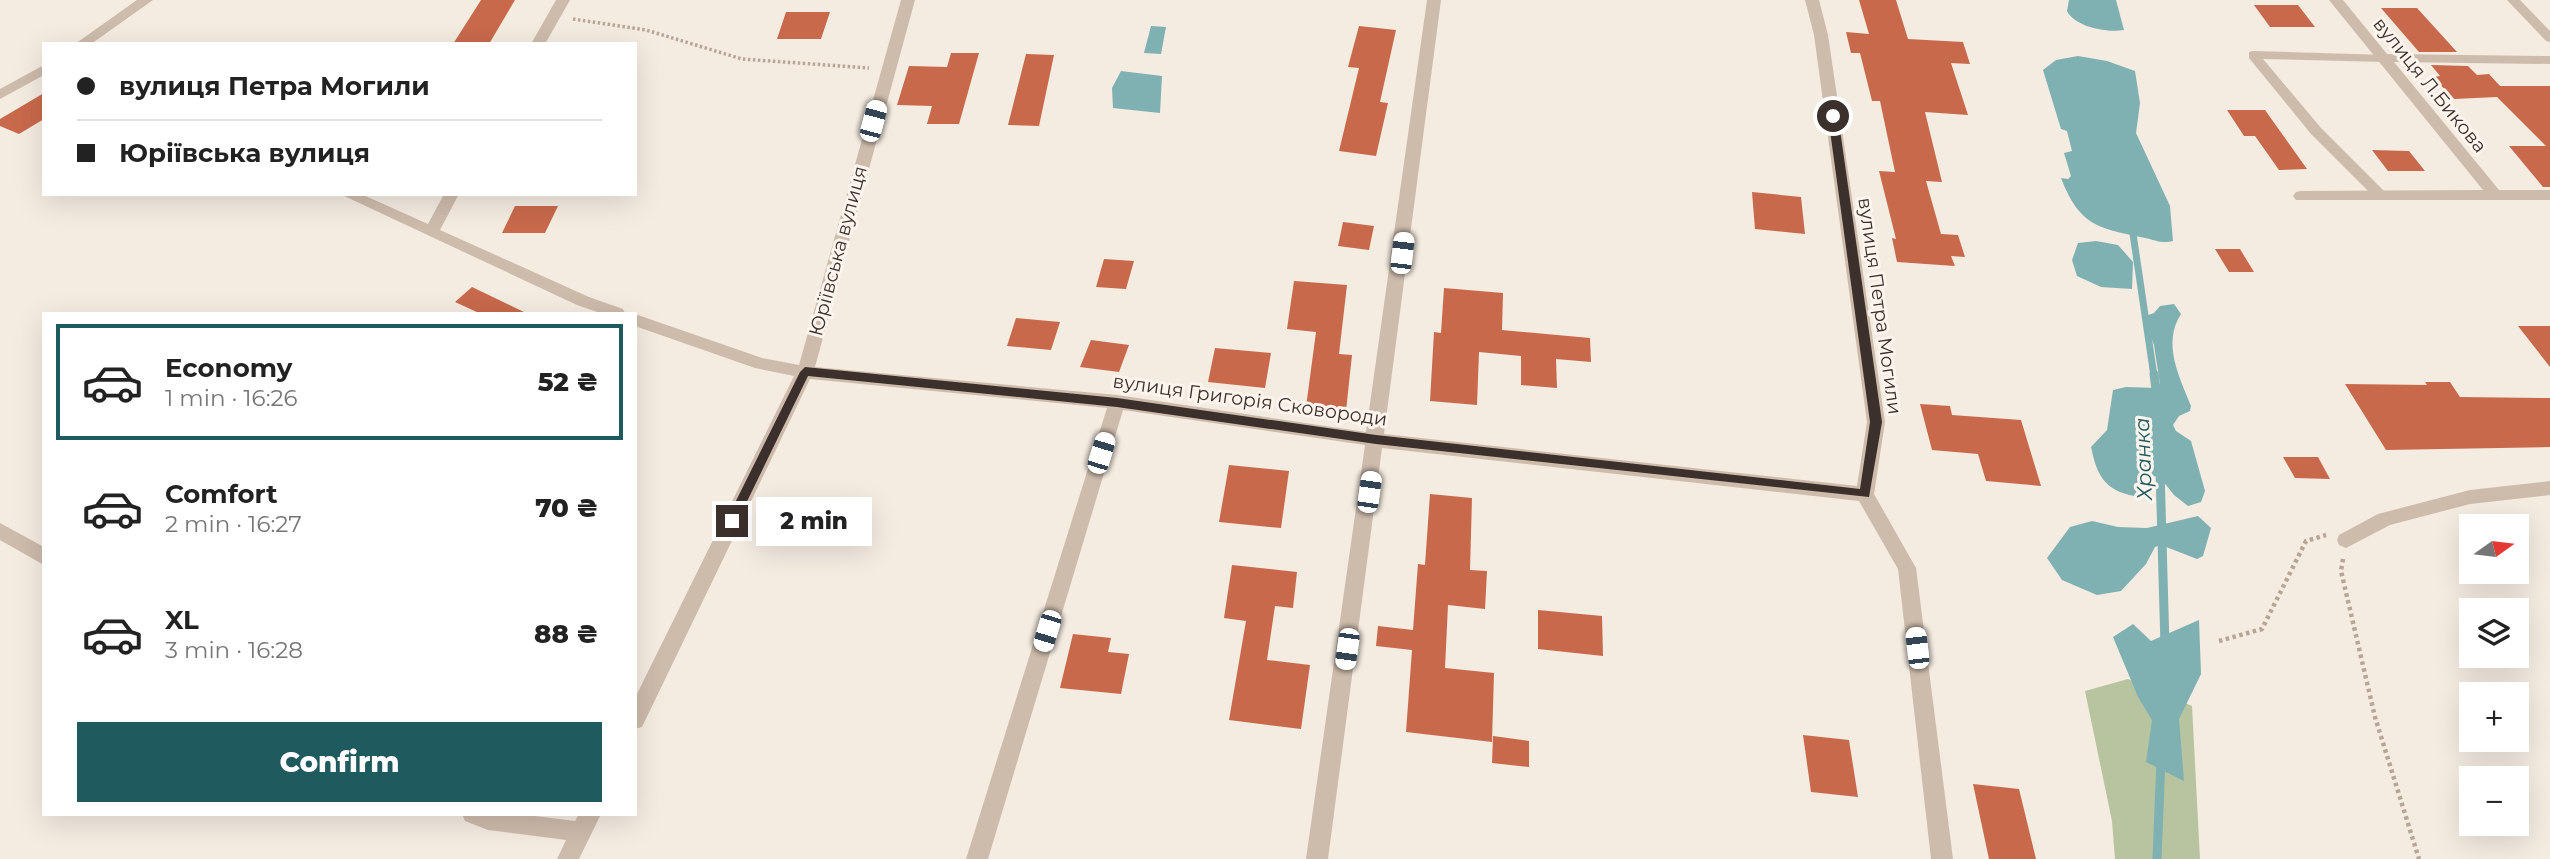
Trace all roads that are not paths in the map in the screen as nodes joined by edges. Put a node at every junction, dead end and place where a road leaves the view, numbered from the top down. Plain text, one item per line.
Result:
1 (146, 0) edge
2 (562, 0) edge
3 (908, 0) edge
4 (1434, 0) edge
5 (1812, 0) edge
6 (2336, 0) edge
7 (2513, 0) edge
8 (2549, 36) edge
9 (85, 42) edge
10 (539, 42) edge
11 (2384, 58) junction
12 (2550, 60) edge
13 (42, 70) edge
14 (0, 95) edge
15 (2379, 194) junction
16 (2495, 195) junction
17 (2550, 195) edge
18 (351, 196) edge
19 (451, 196) edge
20 (2301, 196) dead end
21 (431, 232) junction
22 (614, 312) edge
23 (637, 321) edge
24 (805, 372) junction
25 (1117, 402) junction
26 (1376, 440) junction
27 (2550, 488) edge
28 (1865, 494) junction
29 (0, 531) edge
30 (2346, 540) road end
31 (42, 556) edge
32 (637, 716) edge
33 (478, 816) edge
34 (585, 823) edge
35 (568, 859) edge
36 (976, 859) edge
37 (1317, 859) edge
38 (1942, 859) edge

1 - 9 street
2 - 10 street
3 - 24 street, Юріївська вулиця
4 - 26 street
5 - 28 street, вулиця Петра Могили
6 - 11 street, вулиця Л.Бикова
7 - 8 lane
11 - 12 street
11 - 15 lane
11 - 16 street, вулиця Л.Бикова
13 - 14 street
15 - 16 street
15 - 20 street
16 - 17 street
18 - 21 street
19 - 21 street
21 - 22 street
23 - 24 street, вулиця Григорія Сковороди
24 - 25 street, вулиця Григорія Сковороди
24 - 32 street, Юріївська вулиця
25 - 26 street, вулиця Григорія Сковороди
25 - 36 street
26 - 28 street, вулиця Григорія Сковороди
26 - 37 street
27 - 30 street
28 - 38 street
29 - 31 street
33 - 34 street
34 - 35 street

